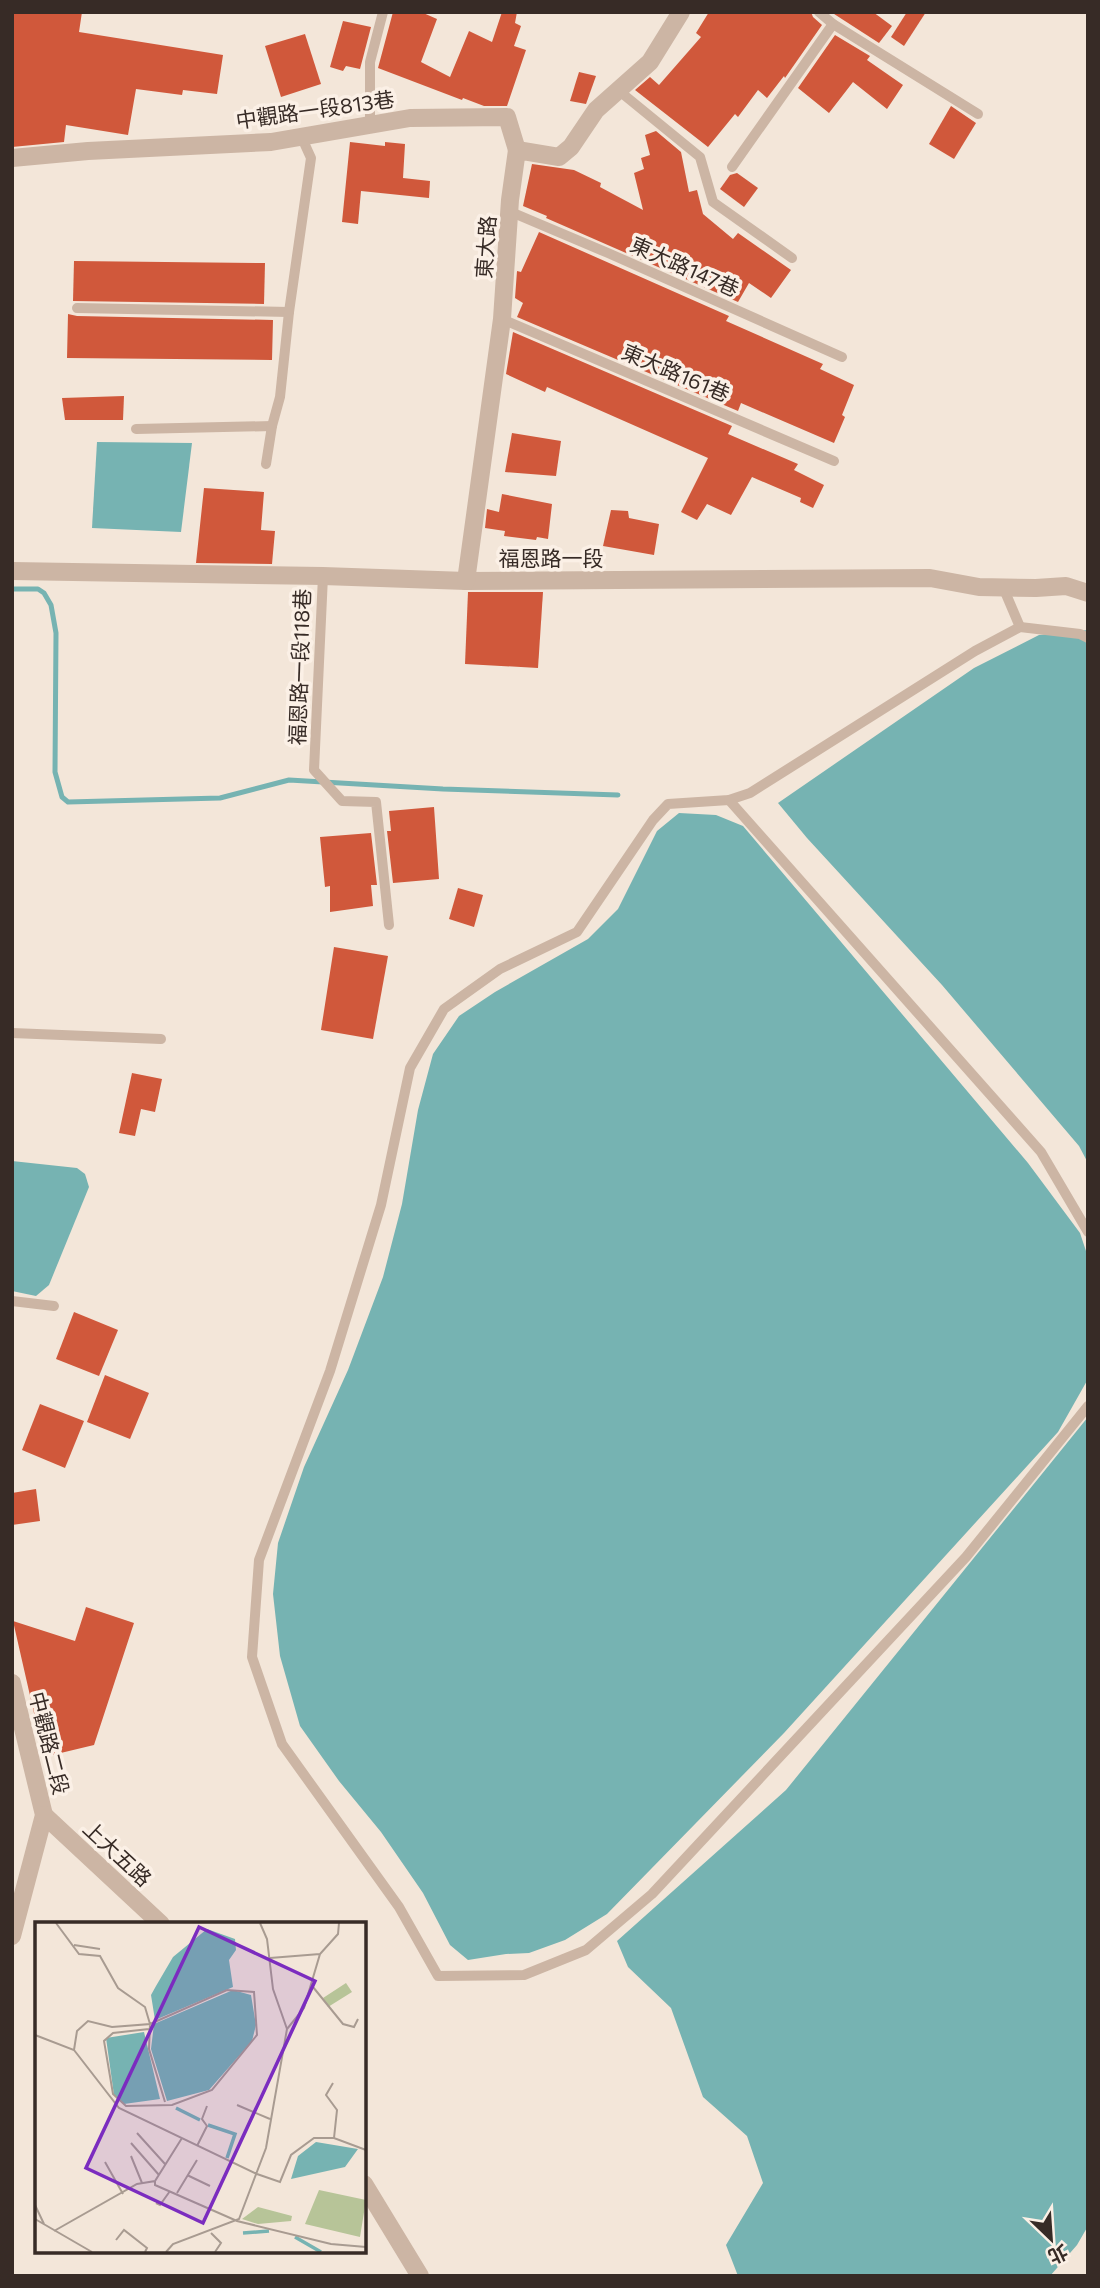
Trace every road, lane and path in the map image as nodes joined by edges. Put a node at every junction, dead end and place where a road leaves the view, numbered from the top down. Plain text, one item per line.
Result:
1 (383, 12) edge
2 (681, 12) edge
3 (819, 12) edge
4 (833, 24) junction
5 (618, 90) junction
6 (978, 114) dead end
7 (370, 124) junction
8 (301, 136) junction
9 (517, 149) junction
10 (12, 158) edge
11 (732, 167) dead end
12 (511, 212) junction
13 (792, 258) dead end
14 (77, 308) dead end
15 (289, 312) junction
16 (502, 319) junction
17 (842, 358) dead end
18 (272, 426) junction
19 (136, 429) dead end
20 (834, 461) dead end
21 (266, 464) dead end
22 (12, 572) edge
23 (323, 576) junction
24 (466, 580) junction
25 (1003, 587) junction
26 (1088, 593) edge
27 (1020, 627) junction
28 (1088, 638) edge
29 (729, 800) junction
30 (389, 925) dead end
31 (12, 1033) edge
32 (161, 1039) dead end
33 (1088, 1232) edge
34 (12, 1301) edge
35 (54, 1306) dead end
36 (1088, 1406) edge
37 (12, 1683) edge
38 (44, 1815) junction
39 (159, 1922) edge
40 (12, 1936) edge
41 (366, 2187) edge
42 (420, 2276) edge

1 - 7 lane
2 - 5 street
3 - 4 lane
4 - 6 lane
4 - 11 lane
5 - 9 street
5 - 13 lane
7 - 8 street, 中觀路一段813巷
7 - 9 street, 中觀路一段813巷
8 - 10 street, 中觀路一段813巷
8 - 15 lane
9 - 12 street, 東大路
12 - 16 street, 東大路
12 - 17 lane, 東大路147巷
14 - 15 lane
15 - 18 lane
16 - 20 lane, 東大路161巷
16 - 24 street, 東大路
18 - 19 lane
18 - 21 lane
22 - 23 street, 福恩路一段
23 - 24 street, 福恩路一段
23 - 30 lane, 福恩路一段118巷
24 - 25 street, 福恩路一段
25 - 26 street, 福恩路一段
25 - 27 lane
27 - 28 lane
27 - 29 lane
29 - 33 lane
29 - 36 lane
31 - 32 lane
34 - 35 lane
37 - 38 street, 中觀路二段
38 - 39 street, 上大五路
38 - 40 street, 中觀路二段
41 - 42 street

